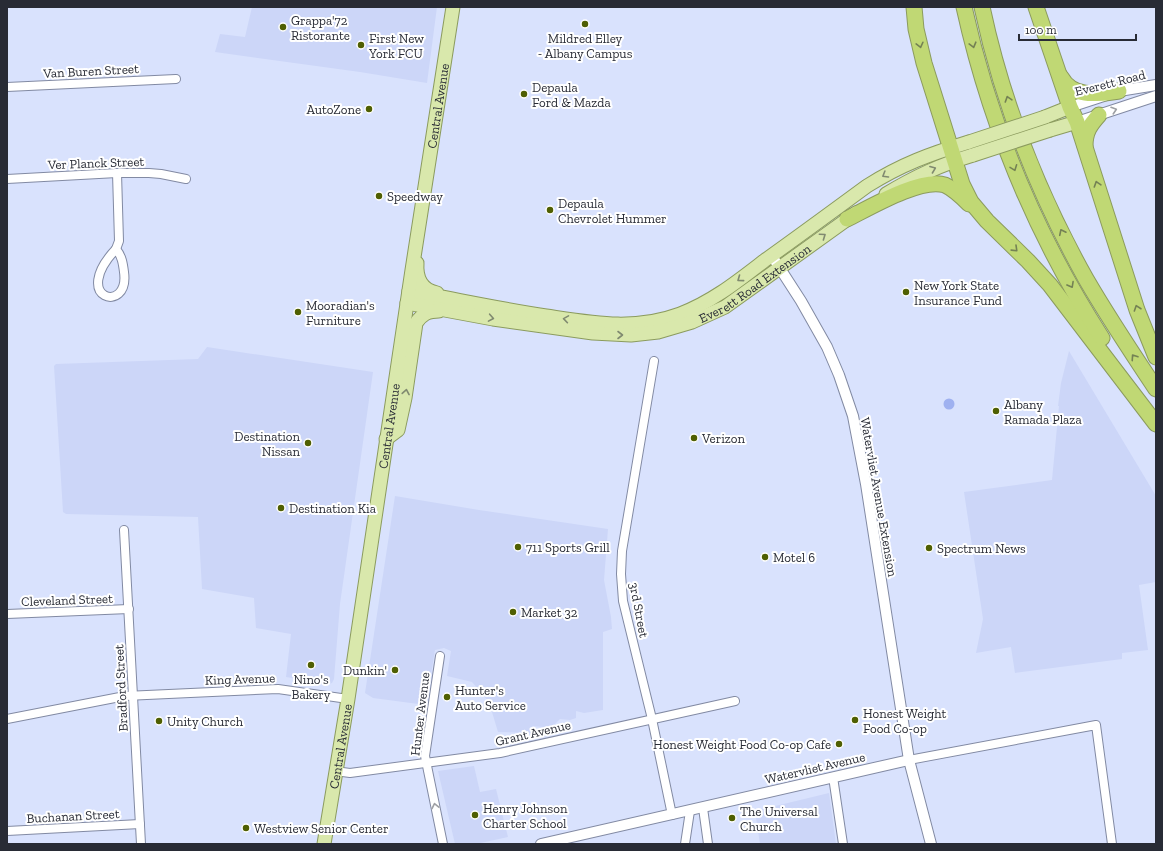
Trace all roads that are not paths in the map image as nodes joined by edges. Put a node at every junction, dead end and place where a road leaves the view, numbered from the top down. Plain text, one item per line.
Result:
1 (453, 7) edge
2 (914, 7) edge
3 (964, 7) edge
4 (982, 7) edge
5 (1036, 7) edge
6 (1056, 67) junction
7 (176, 79) dead end
8 (1156, 85) edge
9 (7, 87) edge
10 (1119, 91) junction
11 (1156, 96) edge
12 (1070, 107) junction
13 (1099, 115) junction
14 (1076, 122) junction
15 (1085, 148) junction
16 (952, 154) junction
17 (117, 174) junction
18 (7, 179) edge
19 (186, 179) dead end
20 (847, 219) junction
21 (996, 230) junction
22 (417, 234) junction
23 (116, 249) junction
24 (772, 256) junction
25 (779, 267) junction
26 (408, 297) junction
27 (453, 311) junction
28 (526, 313) junction
29 (1156, 357) edge
30 (654, 361) dead end
31 (1156, 389) edge
32 (1156, 420) edge
33 (1156, 424) edge
34 (386, 439) junction
35 (124, 530) dead end
36 (129, 609) junction
37 (7, 614) edge
38 (440, 656) dead end
39 (134, 696) junction
40 (348, 699) junction
41 (735, 702) dead end
42 (7, 719) edge
43 (652, 719) junction
44 (909, 760) junction
45 (426, 763) junction
46 (335, 772) junction
47 (833, 777) junction
48 (703, 808) junction
49 (690, 811) junction
50 (672, 815) junction
51 (140, 824) junction
52 (7, 831) edge
53 (567, 841) edge
54 (141, 844) edge
55 (324, 844) edge
56 (443, 844) edge
57 (541, 844) edge
58 (685, 844) edge
59 (708, 844) edge
60 (843, 844) edge
61 (931, 844) edge
62 (1112, 844) edge

1 - 22 main road, Central Avenue
2 -> 16 highway
3 -> 32 highway
31 -> 4 highway
5 - 6 highway
6 - 10 highway
6 - 12 highway
7 - 9 street, Van Buren Street
8 - 10 street, Everett Road
10 - 12 street, Everett Road
13 -> 11 street, Everett Road
12 - 14 highway
12 - 16 main road, Everett Road Extension, bridge
13 - 14 street, Everett Road
13 - 15 highway
14 - 15 highway
14 - 16 main road, Everett Road Extension, bridge
29 -> 15 highway
20 -> 16 main road, Everett Road Extension
16 - 21 highway
16 -> 24 main road, Everett Road Extension
17 - 18 street, Ver Planck Street
17 - 19 street, Ver Planck Street
17 - 23 street
20 - 21 highway
25 -> 20 main road, Everett Road Extension
21 -> 33 highway
22 - 26 main road, Central Avenue
22 - 28 main road
23 - 23 street
24 - 25 street, Watervliet Avenue Extension
24 -> 28 main road, Everett Road Extension
27 -> 25 main road, Everett Road Extension
25 - 44 street, Watervliet Avenue Extension
26 - 27 main road, Everett Road Extension
26 - 28 main road, Everett Road Extension
26 - 34 main road, Central Avenue
34 -> 27 main road
30 - 43 street, 3rd Street
34 - 40 main road, Central Avenue
35 - 36 street, Bradford Street
36 - 37 street, Cleveland Street
36 - 39 street, Bradford Street
38 - 45 street, Hunter Avenue
39 - 40 street, King Avenue
39 - 42 street, King Avenue
39 - 51 street, Bradford Street
40 - 46 main road, Central Avenue
41 - 43 street, Grant Avenue
43 - 45 street, Grant Avenue
43 - 50 street, 3rd Street
44 - 47 street, Watervliet Avenue
44 - 61 street, Watervliet Avenue Extension
44 - 62 street, Watervliet Avenue
45 - 46 street, Grant Avenue
56 -> 45 street, Hunter Avenue
46 - 55 main road, Central Avenue
47 - 48 street, Watervliet Avenue
47 - 60 street
48 - 49 street, Watervliet Avenue
48 - 59 street
49 - 50 street, Watervliet Avenue
49 - 58 street
50 - 53 street, Watervliet Avenue
51 - 52 street, Buchanan Street
51 - 54 street, Bradford Street
53 - 57 street, Watervliet Avenue

